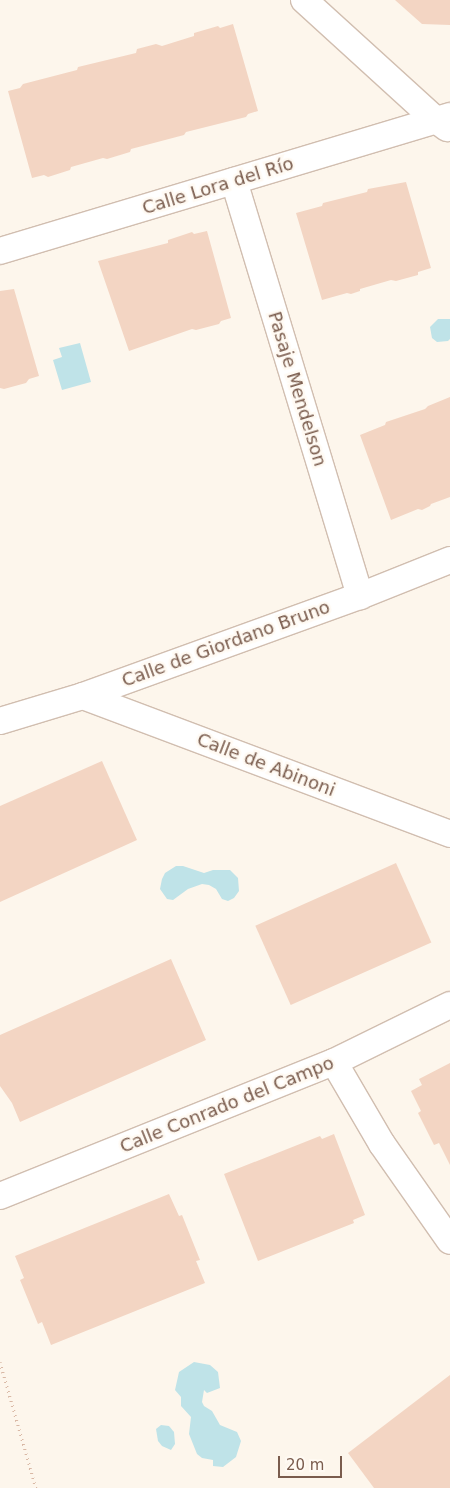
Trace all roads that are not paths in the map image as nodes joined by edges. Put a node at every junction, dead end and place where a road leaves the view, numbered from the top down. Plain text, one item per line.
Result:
1 (304, 0) edge
2 (445, 122) edge
3 (234, 181) junction
4 (0, 251) edge
5 (450, 560) edge
6 (360, 596) junction
7 (83, 696) junction
8 (0, 721) edge
9 (450, 834) edge
10 (450, 1004) edge
11 (334, 1062) junction
12 (0, 1196) edge
13 (450, 1241) edge

1 - 2 street
2 - 3 street, Calle Lora del Río
3 - 4 street, Calle Lora del Río
3 - 6 street, Pasaje Mendelson
5 - 6 street, Calle de Giordano Bruno
6 - 7 street, Calle de Giordano Bruno
7 - 8 street, Calle de Giordano Bruno
7 - 9 street, Calle de Abinoni
10 - 11 street, Calle Conrado del Campo
11 - 12 street, Calle Conrado del Campo
11 - 13 street

